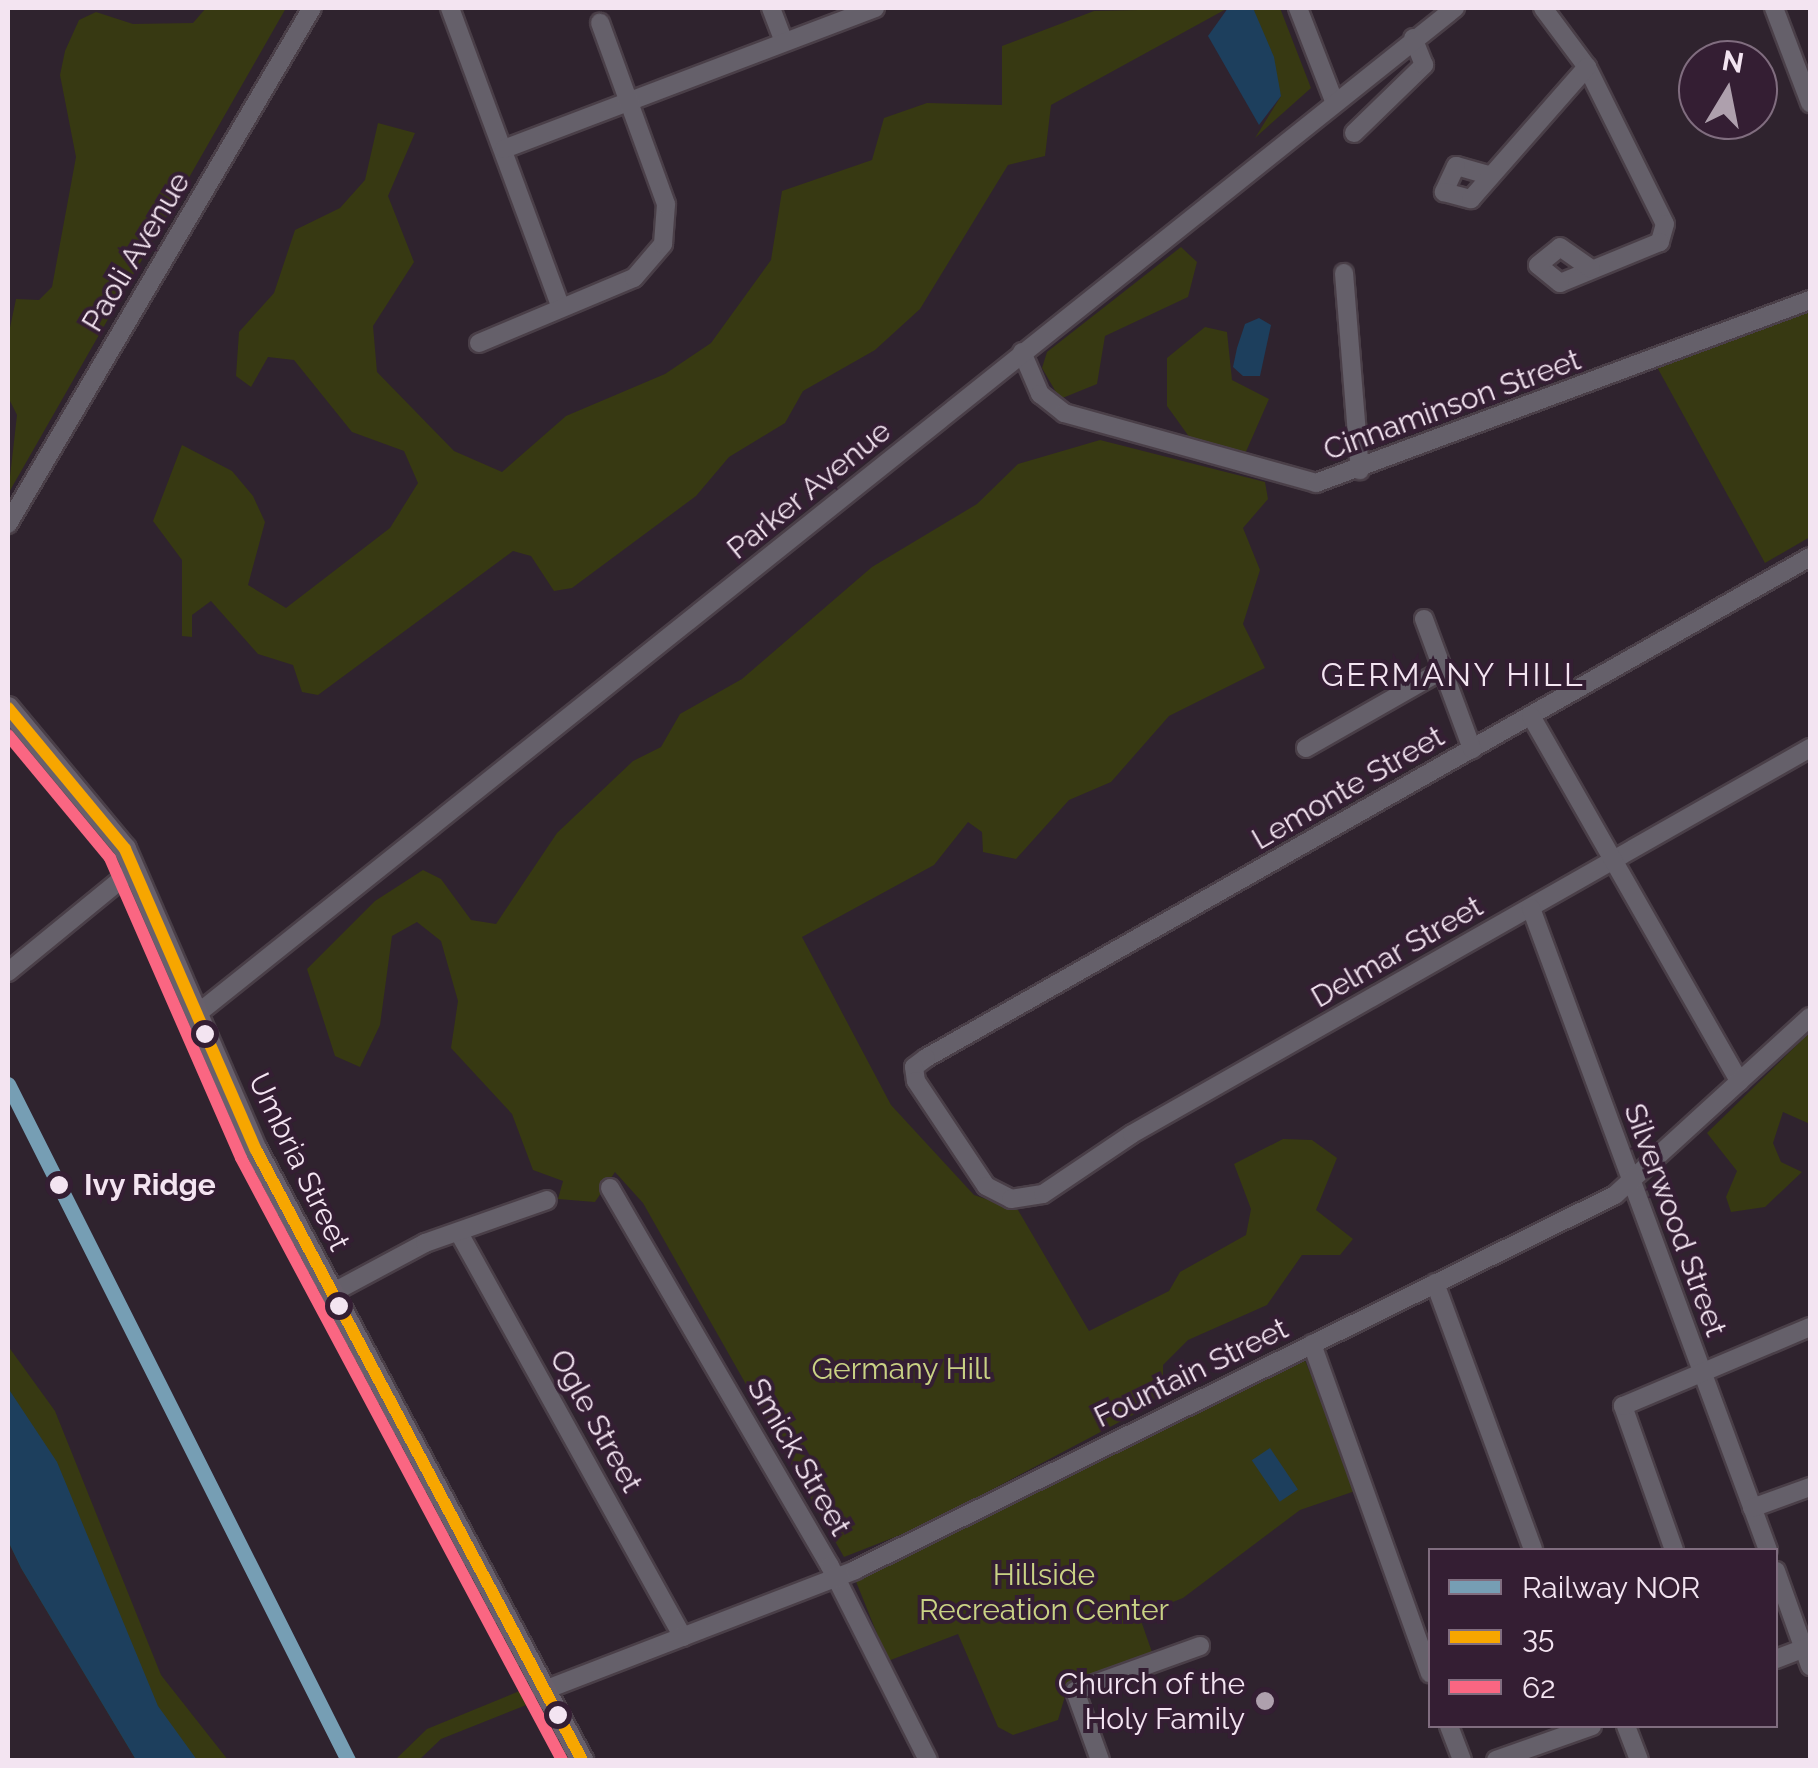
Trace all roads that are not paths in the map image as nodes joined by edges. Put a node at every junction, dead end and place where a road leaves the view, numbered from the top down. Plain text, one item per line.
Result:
1 (312, 8) edge
2 (450, 8) edge
3 (771, 8) edge
4 (875, 8) edge
5 (1298, 8) edge
6 (1456, 8) edge
7 (1543, 8) edge
8 (1774, 8) edge
9 (600, 23) dead end
10 (1413, 38) junction
11 (784, 42) junction
12 (1587, 66) junction
13 (1334, 101) junction
14 (628, 102) junction
15 (1810, 103) edge
16 (1354, 133) dead end
17 (504, 149) junction
18 (1488, 175) dead end
19 (1591, 269) dead end
20 (1344, 273) dead end
21 (1810, 300) edge
22 (560, 305) junction
23 (479, 344) dead end
24 (1022, 352) junction
25 (1360, 470) junction
26 (8, 524) edge
27 (1810, 557) edge
28 (1424, 619) dead end
29 (1443, 670) junction
30 (8, 708) edge
31 (1531, 716) junction
32 (1306, 748) dead end
33 (1810, 748) edge
34 (1472, 749) junction
35 (1614, 861) junction
36 (134, 869) junction
37 (1531, 908) junction
38 (8, 972) edge
39 (197, 1014) junction
40 (1810, 1018) edge
41 (1740, 1082) junction
42 (1632, 1181) junction
43 (610, 1188) dead end
44 (1011, 1198) joint
45 (547, 1200) dead end
46 (460, 1233) junction
47 (1435, 1283) junction
48 (330, 1294) junction
49 (1810, 1327) edge
50 (1312, 1344) junction
51 (1702, 1372) junction
52 (1810, 1486) edge
53 (1752, 1508) junction
54 (1531, 1548) edge
55 (1673, 1548) edge
56 (1767, 1548) edge
57 (1778, 1576) edge
58 (836, 1577) junction
59 (683, 1636) junction
60 (1200, 1646) dead end
61 (1808, 1653) edge
62 (1778, 1659) edge
63 (1428, 1668) edge
64 (542, 1691) junction
65 (1450, 1728) edge
66 (1586, 1728) edge
67 (1627, 1728) edge
68 (582, 1760) edge
69 (928, 1760) edge
70 (1100, 1760) edge
71 (1462, 1760) edge
72 (1496, 1760) edge
73 (1638, 1760) edge

1 - 26 street, Paoli Avenue
2 - 17 street
3 - 11 street
4 - 11 street
5 - 13 street
6 - 10 street, Parker Avenue
7 - 12 street
8 - 15 street
9 - 14 street
10 - 13 street, Parker Avenue
10 - 16 street
11 - 14 street
12 - 18 street
12 - 19 street
13 - 24 street, Parker Avenue
14 - 17 street
14 - 22 street
17 - 22 street
20 - 25 street
21 - 25 street, Cinnaminson Street
22 - 23 street
24 - 25 street, Cinnaminson Street
24 - 39 street, Parker Avenue
27 - 31 street, Lemonte Street
28 - 29 street
29 - 32 street
29 - 34 street
30 - 36 main road, Umbria Street
31 - 34 street, Lemonte Street
31 - 35 street
33 - 35 street, Delmar Street
34 - 44 street, Lemonte Street
35 - 37 street, Delmar Street
35 - 41 street
36 - 38 street
36 - 39 main road, Umbria Street
37 - 42 street, Silverwood Street
37 - 44 street, Delmar Street
39 - 48 main road, Umbria Street
40 - 41 street, Fountain Street
41 - 42 street, Fountain Street
42 - 47 street, Fountain Street
42 - 51 street, Silverwood Street
43 - 58 street, Smick Street
45 - 46 street
46 - 48 street
46 - 59 street, Ogle Street
47 - 50 street, Fountain Street
47 - 54 street
48 - 64 main road, Umbria Street
49 - 51 street
50 - 58 street, Fountain Street
50 - 63 street
51 - 53 street, Silverwood Street
51 - 55 street
52 - 53 street
53 - 56 street, Silverwood Street
57 - 61 street
58 - 59 street, Fountain Street
58 - 69 street, Smick Street
59 - 64 street, Fountain Street
60 - 70 street
61 - 62 street
64 - 68 main road, Umbria Street
65 - 71 street
66 - 72 street
67 - 73 street

